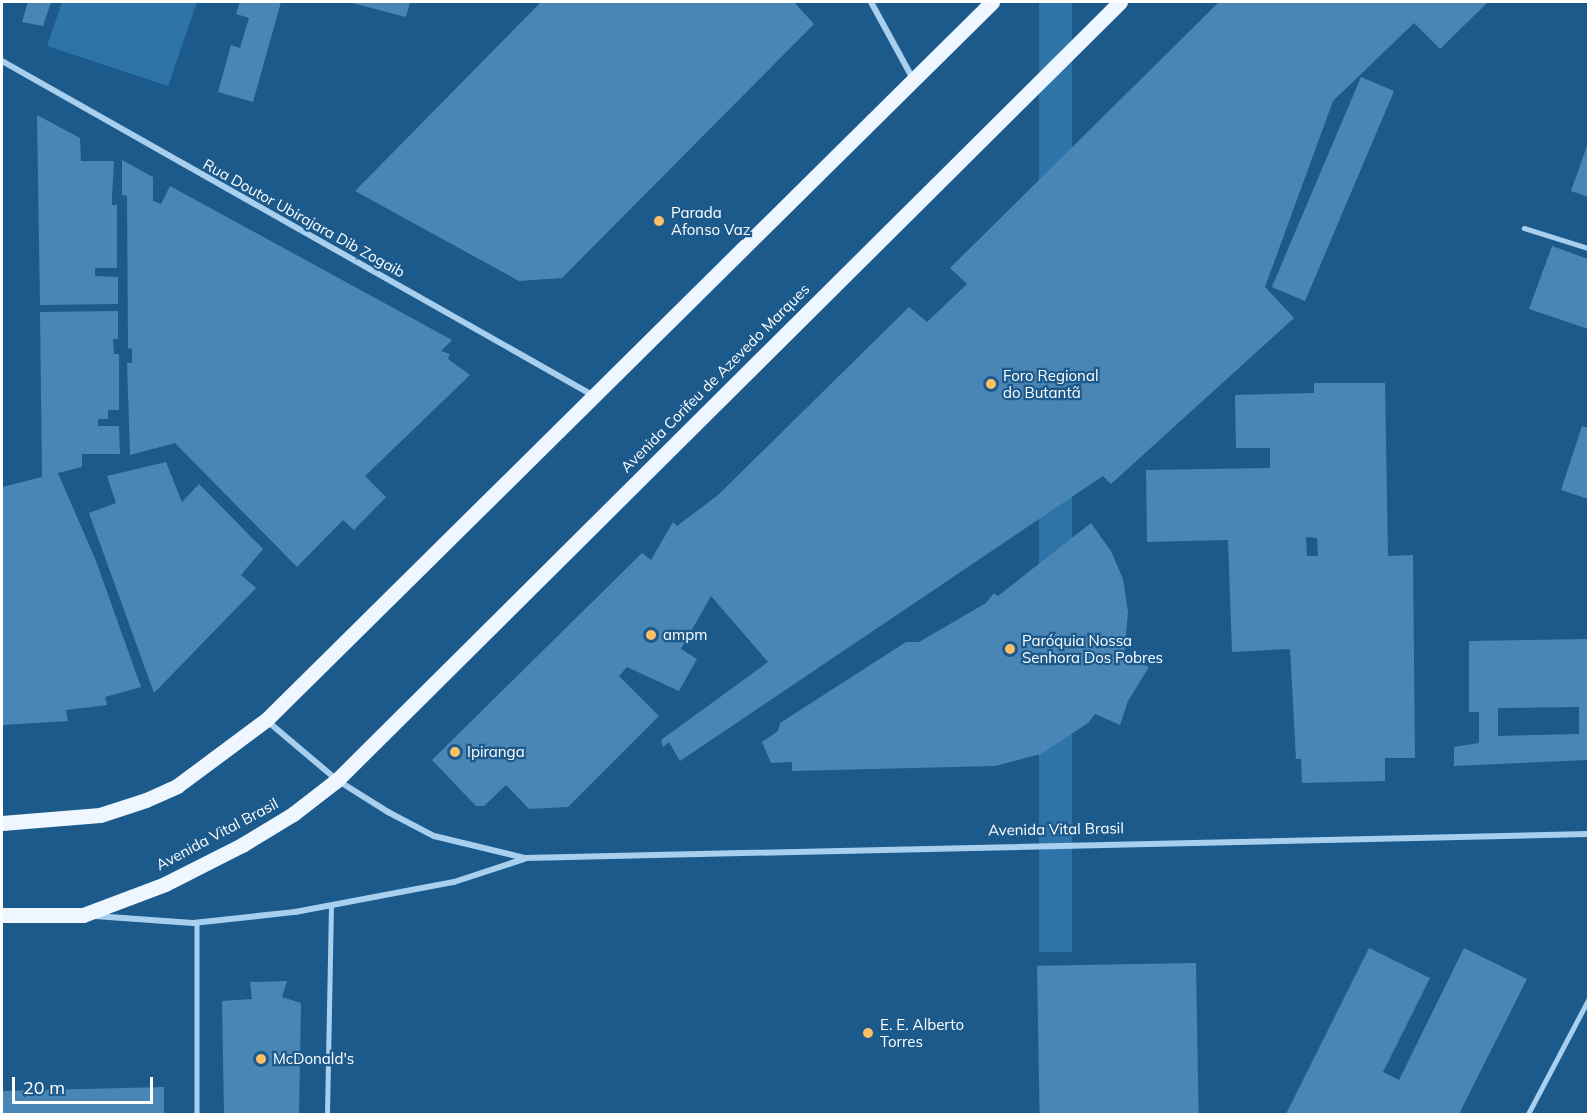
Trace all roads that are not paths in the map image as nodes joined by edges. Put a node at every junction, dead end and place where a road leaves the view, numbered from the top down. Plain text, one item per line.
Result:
1 (871, 2) edge
2 (992, 2) edge
3 (1120, 2) edge
4 (2, 61) edge
5 (913, 79) junction
6 (1524, 228) dead end
7 (1588, 248) edge
8 (595, 396) junction
9 (266, 720) junction
10 (337, 780) junction
11 (2, 823) edge
12 (1588, 834) edge
13 (525, 858) junction
14 (331, 907) junction
15 (2, 915) edge
16 (83, 915) junction
17 (197, 923) junction
18 (1588, 1000) edge
19 (197, 1114) edge
20 (327, 1114) edge
21 (1528, 1114) edge

1 - 5 street
2 - 5 main road
3 - 10 main road, Avenida Corifeu de Azevedo Marques
4 - 8 street, Rua Doutor Ubirajara Dib Zogaib
5 - 8 main road
6 - 7 lane
8 - 9 main road
9 - 10 street
9 - 11 main road
10 - 13 street, Avenida Vital Brasil
10 - 16 main road, Avenida Vital Brasil
12 - 13 street, Avenida Vital Brasil
13 - 14 street, Avenida Vital Brasil
14 - 17 street, Avenida Vital Brasil
14 - 20 lane
15 - 16 main road, Avenida Vital Brasil
16 - 17 street, Avenida Vital Brasil
17 - 19 lane
18 - 21 lane

